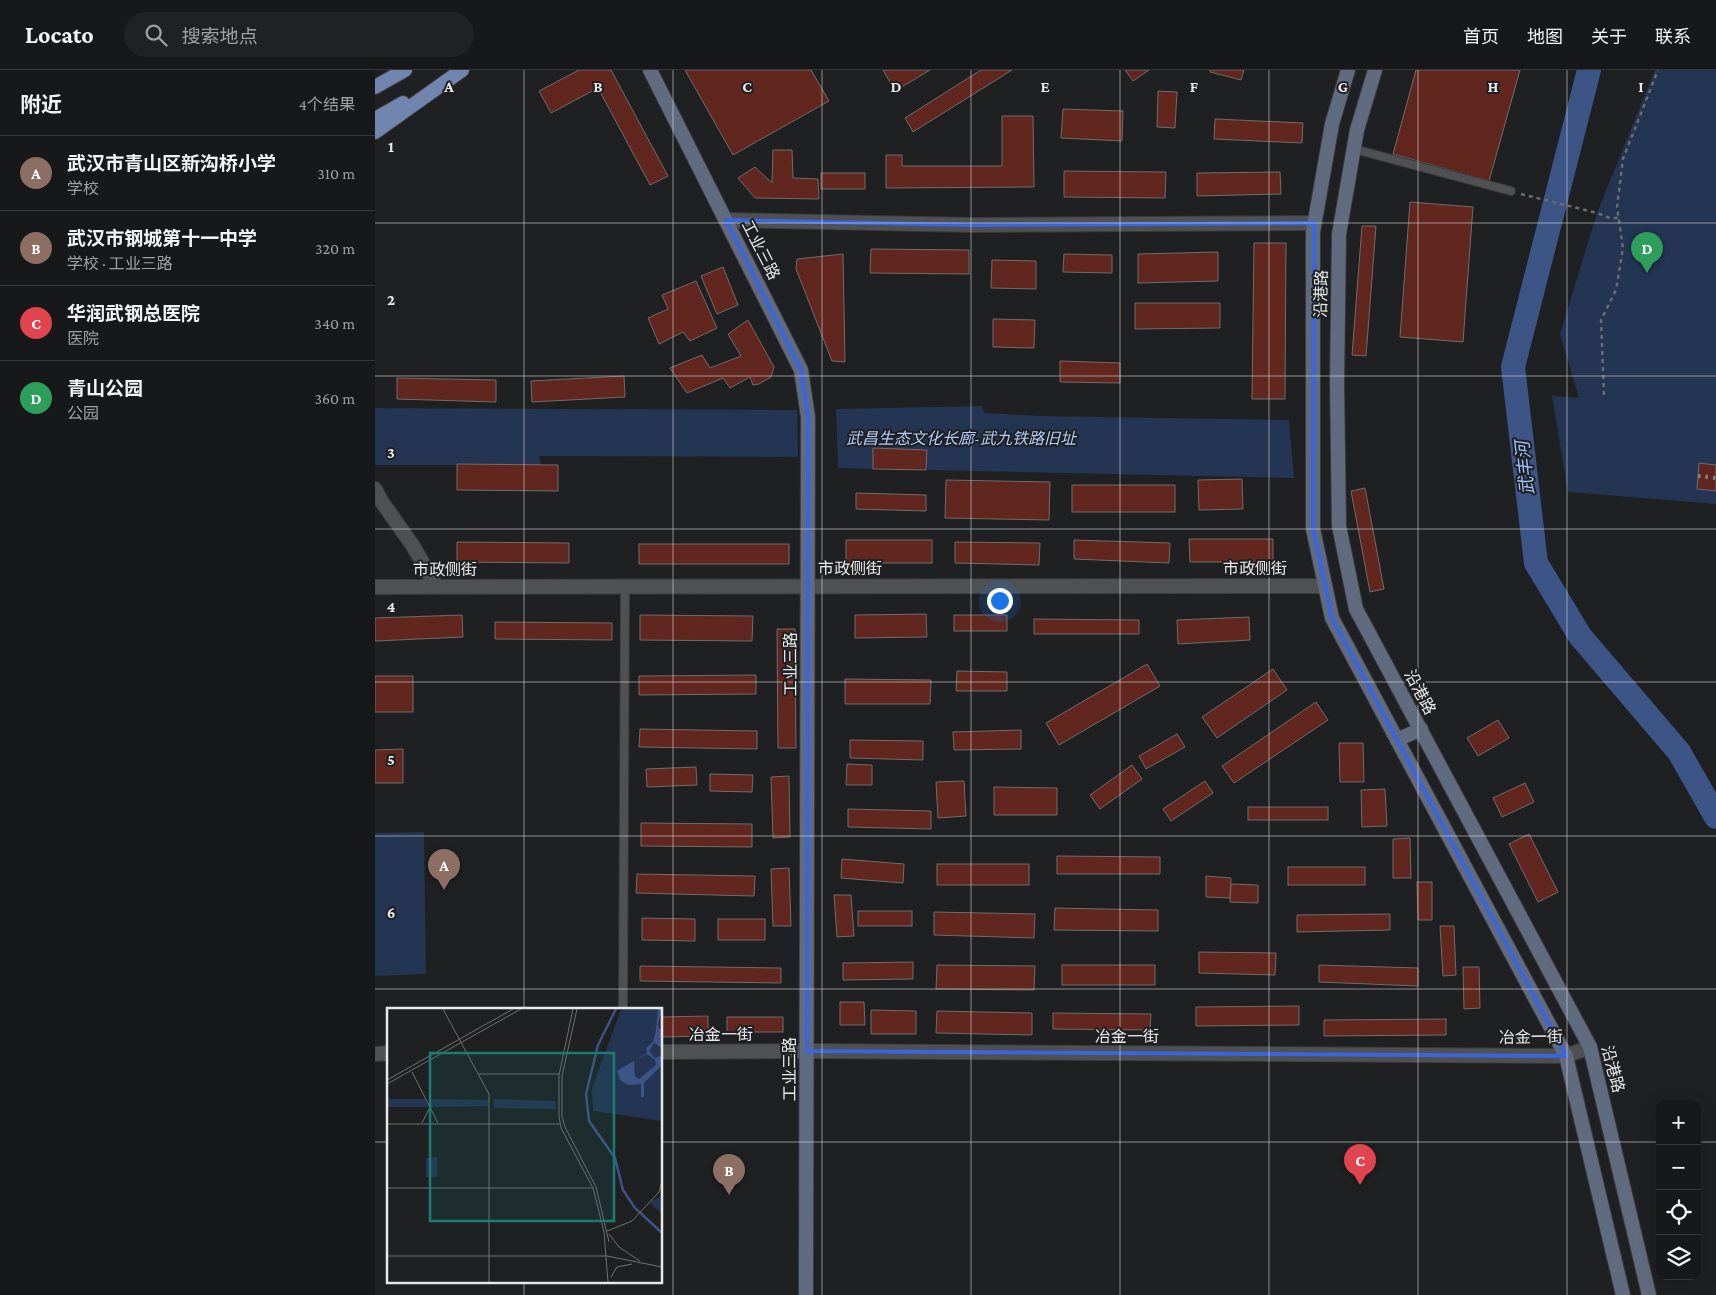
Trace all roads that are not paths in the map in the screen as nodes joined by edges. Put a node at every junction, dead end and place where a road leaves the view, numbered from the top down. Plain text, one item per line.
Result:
1 (405, 70) edge
2 (461, 70) edge
3 (650, 70) edge
4 (1348, 70) edge
5 (1375, 70) edge
6 (375, 87) edge
7 (375, 118) edge
8 (375, 132) edge
9 (1354, 149) junction
10 (1511, 191) dead end
11 (726, 220) junction
12 (1314, 223) junction
13 (375, 489) edge
14 (375, 586) edge
15 (436, 586) junction
16 (625, 586) junction
17 (807, 586) junction
18 (1325, 586) junction
19 (1421, 729) junction
20 (1397, 740) junction
21 (623, 1008) edge
22 (1590, 1047) junction
23 (807, 1051) junction
24 (663, 1052) edge
25 (1566, 1056) junction
26 (806, 1295) edge
27 (1623, 1295) edge
28 (1649, 1295) edge

1 - 6 main road
2 - 7 main road
2 - 8 main road
3 - 11 main road, 工业三路
4 - 12 main road, 沿港路
5 - 9 main road, 沿港路
9 - 10 lane
9 - 19 main road, 沿港路
11 - 12 street
11 - 17 main road, 工业三路
12 - 18 main road, 沿港路
13 - 15 street
14 - 15 street, 市政侧街
15 - 16 street, 市政侧街
16 - 17 street, 市政侧街
16 - 21 lane
17 - 18 street, 市政侧街
17 - 23 main road, 工业三路
18 - 20 main road, 沿港路
19 - 20 main road
19 - 22 main road, 沿港路
20 - 25 main road, 沿港路
22 - 25 street, 冶金一街
22 - 28 main road, 沿港路
23 - 24 street, 冶金一街
23 - 25 street, 冶金一街
23 - 26 main road, 工业三路
25 - 27 main road, 沿港路

